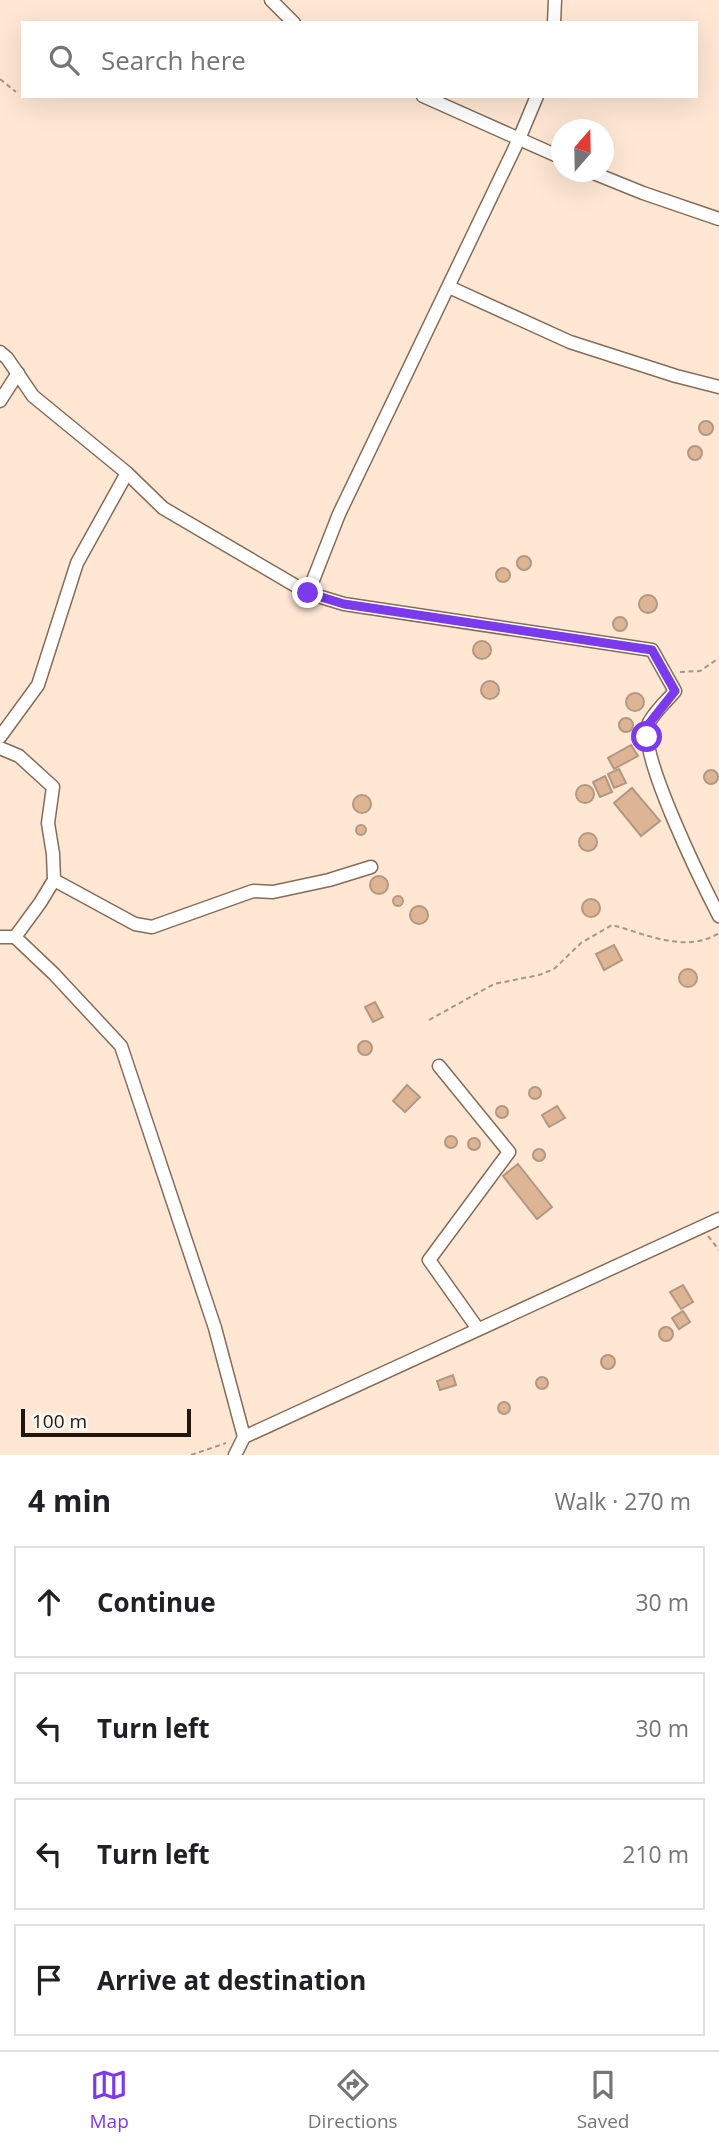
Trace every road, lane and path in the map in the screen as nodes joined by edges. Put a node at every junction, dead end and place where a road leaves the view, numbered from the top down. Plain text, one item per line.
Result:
1 (271, 0) edge
2 (555, 0) edge
3 (293, 21) edge
4 (554, 21) edge
5 (0, 79) edge
6 (16, 92) dead end
7 (428, 98) edge
8 (536, 98) edge
9 (519, 139) junction
10 (551, 153) edge
11 (614, 181) edge
12 (719, 219) edge
13 (449, 286) junction
14 (0, 352) edge
15 (18, 373) junction
16 (719, 387) edge
17 (0, 401) edge
18 (127, 473) junction
19 (308, 593) junction
20 (719, 658) edge
21 (664, 673) junction
22 (0, 737) edge
23 (0, 748) edge
24 (371, 867) dead end
25 (54, 880) junction
26 (719, 916) edge
27 (719, 933) edge
28 (0, 937) edge
29 (15, 937) junction
30 (429, 1020) dead end
31 (439, 1066) dead end
32 (719, 1219) edge
33 (701, 1227) junction
34 (719, 1250) edge
35 (478, 1329) junction
36 (244, 1437) junction
37 (191, 1455) edge
38 (235, 1455) edge

1 - 3 street
2 - 4 street
5 - 6 path
7 - 9 street
8 - 9 street
9 - 10 street
9 - 13 street
11 - 12 street
13 - 16 street
13 - 19 street
14 - 15 street
15 - 17 street
15 - 18 street
18 - 19 street
18 - 22 street
19 - 21 street
20 - 21 path
21 - 26 street
23 - 25 street
24 - 25 street
25 - 29 street
27 - 30 path
28 - 29 street
29 - 36 street
31 - 35 street
32 - 33 street
33 - 34 path
33 - 35 street
35 - 36 street
36 - 37 path
36 - 38 street

